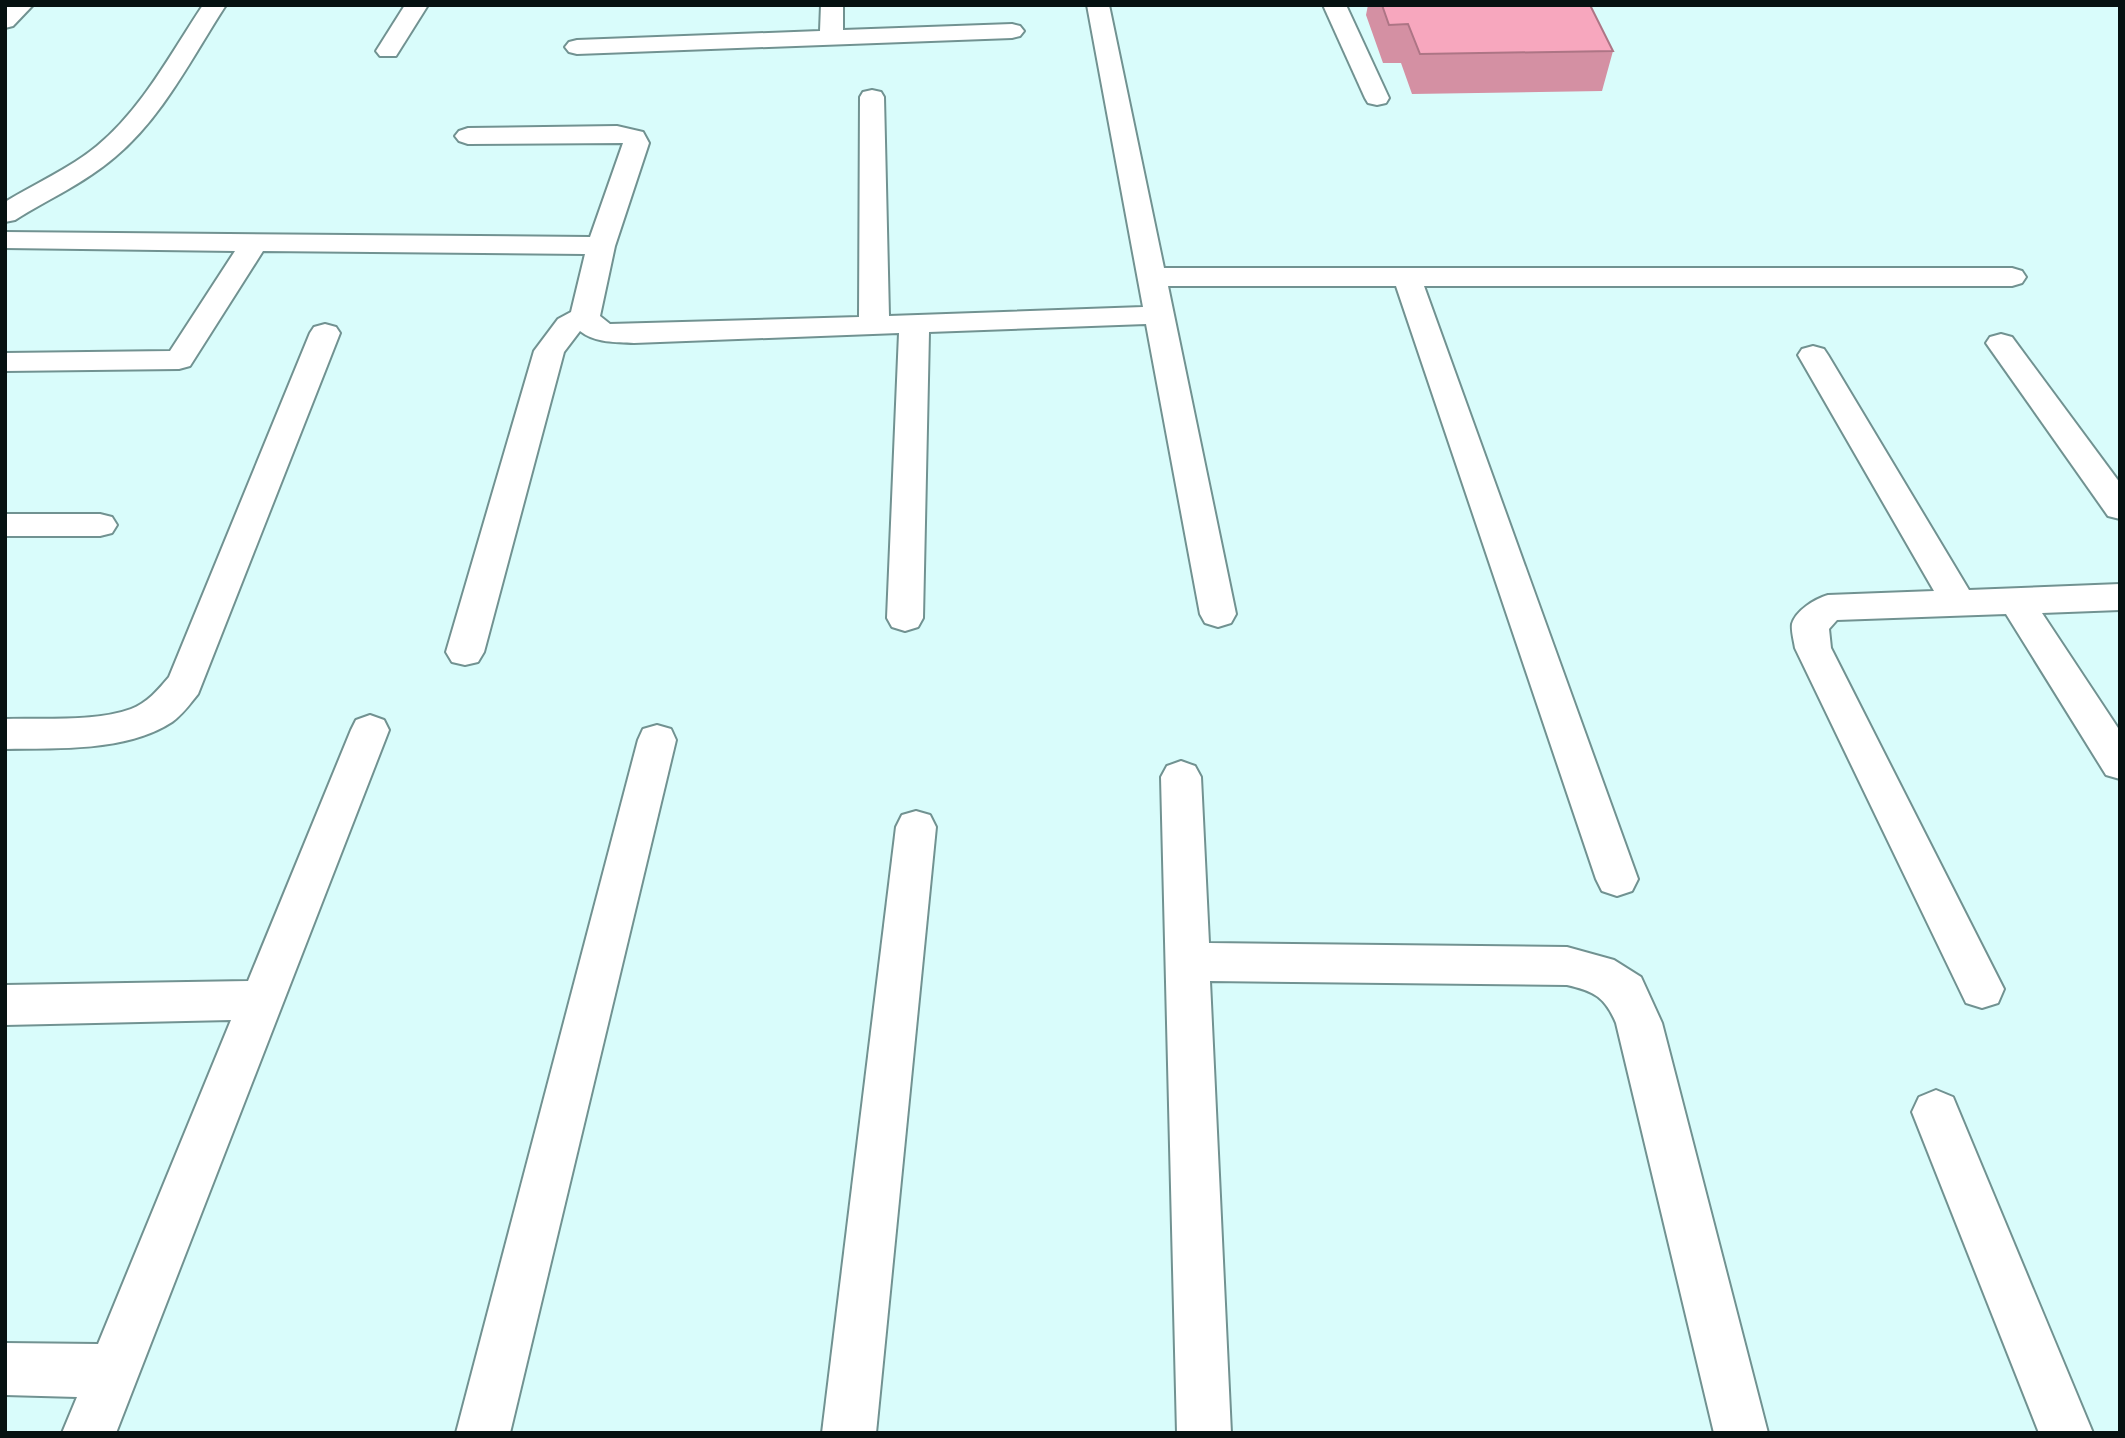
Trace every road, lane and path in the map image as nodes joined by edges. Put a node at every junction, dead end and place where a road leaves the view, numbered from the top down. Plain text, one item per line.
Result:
1 (22, 5) edge
2 (215, 5) edge
3 (417, 5) edge
4 (832, 5) edge
5 (1098, 5) edge
6 (1334, 5) edge
7 (5, 22) edge
8 (1012, 30) dead end
9 (831, 38) junction
10 (577, 47) dead end
11 (388, 51) dead end
12 (872, 97) dead end
13 (1377, 98) dead end
14 (468, 136) dead end
15 (5, 214) edge
16 (5, 240) edge
17 (254, 243) junction
18 (601, 246) junction
19 (1152, 277) junction
20 (1407, 277) junction
21 (2012, 277) dead end
22 (1159, 315) junction
23 (585, 316) junction
24 (914, 324) junction
25 (874, 325) junction
26 (325, 332) dead end
27 (2001, 343) dead end
28 (1813, 355) dead end
29 (5, 362) edge
30 (2120, 508) edge
31 (5, 525) edge
32 (100, 525) dead end
33 (2015, 601) junction
34 (2116, 602) edge
35 (1959, 603) junction
36 (1218, 614) dead end
37 (905, 618) dead end
38 (465, 652) dead end
39 (370, 730) dead end
40 (5, 734) edge
41 (657, 740) dead end
42 (2120, 764) edge
43 (1181, 777) dead end
44 (916, 827) dead end
45 (1616, 879) dead end
46 (1188, 962) junction
47 (1982, 989) dead end
48 (262, 1000) junction
49 (5, 1005) edge
50 (1936, 1112) dead end
51 (5, 1369) edge
52 (114, 1371) junction
53 (89, 1433) edge
54 (482, 1433) edge
55 (849, 1433) edge
56 (1204, 1433) edge
57 (1741, 1433) edge
58 (2066, 1433) edge

1 - 7 street
2 - 15 street
3 - 11 street
4 - 9 street
5 - 19 street
6 - 13 street
8 - 9 street
9 - 10 street
12 - 25 street
14 - 18 street
16 - 17 street
17 - 18 street
17 - 29 street
18 - 23 street
19 - 20 street
19 - 22 street
20 - 21 street
20 - 45 street
22 - 24 street
22 - 36 street
23 - 25 street
23 - 38 street
24 - 25 street
24 - 37 street
26 - 40 street
27 - 30 street
28 - 35 street
31 - 32 street
33 - 34 street
33 - 35 street
33 - 42 street
35 - 47 street
39 - 48 street
41 - 54 street
43 - 46 street
44 - 55 street
46 - 56 street
46 - 57 street
48 - 49 street
48 - 52 street
50 - 58 street
51 - 52 street
52 - 53 street

